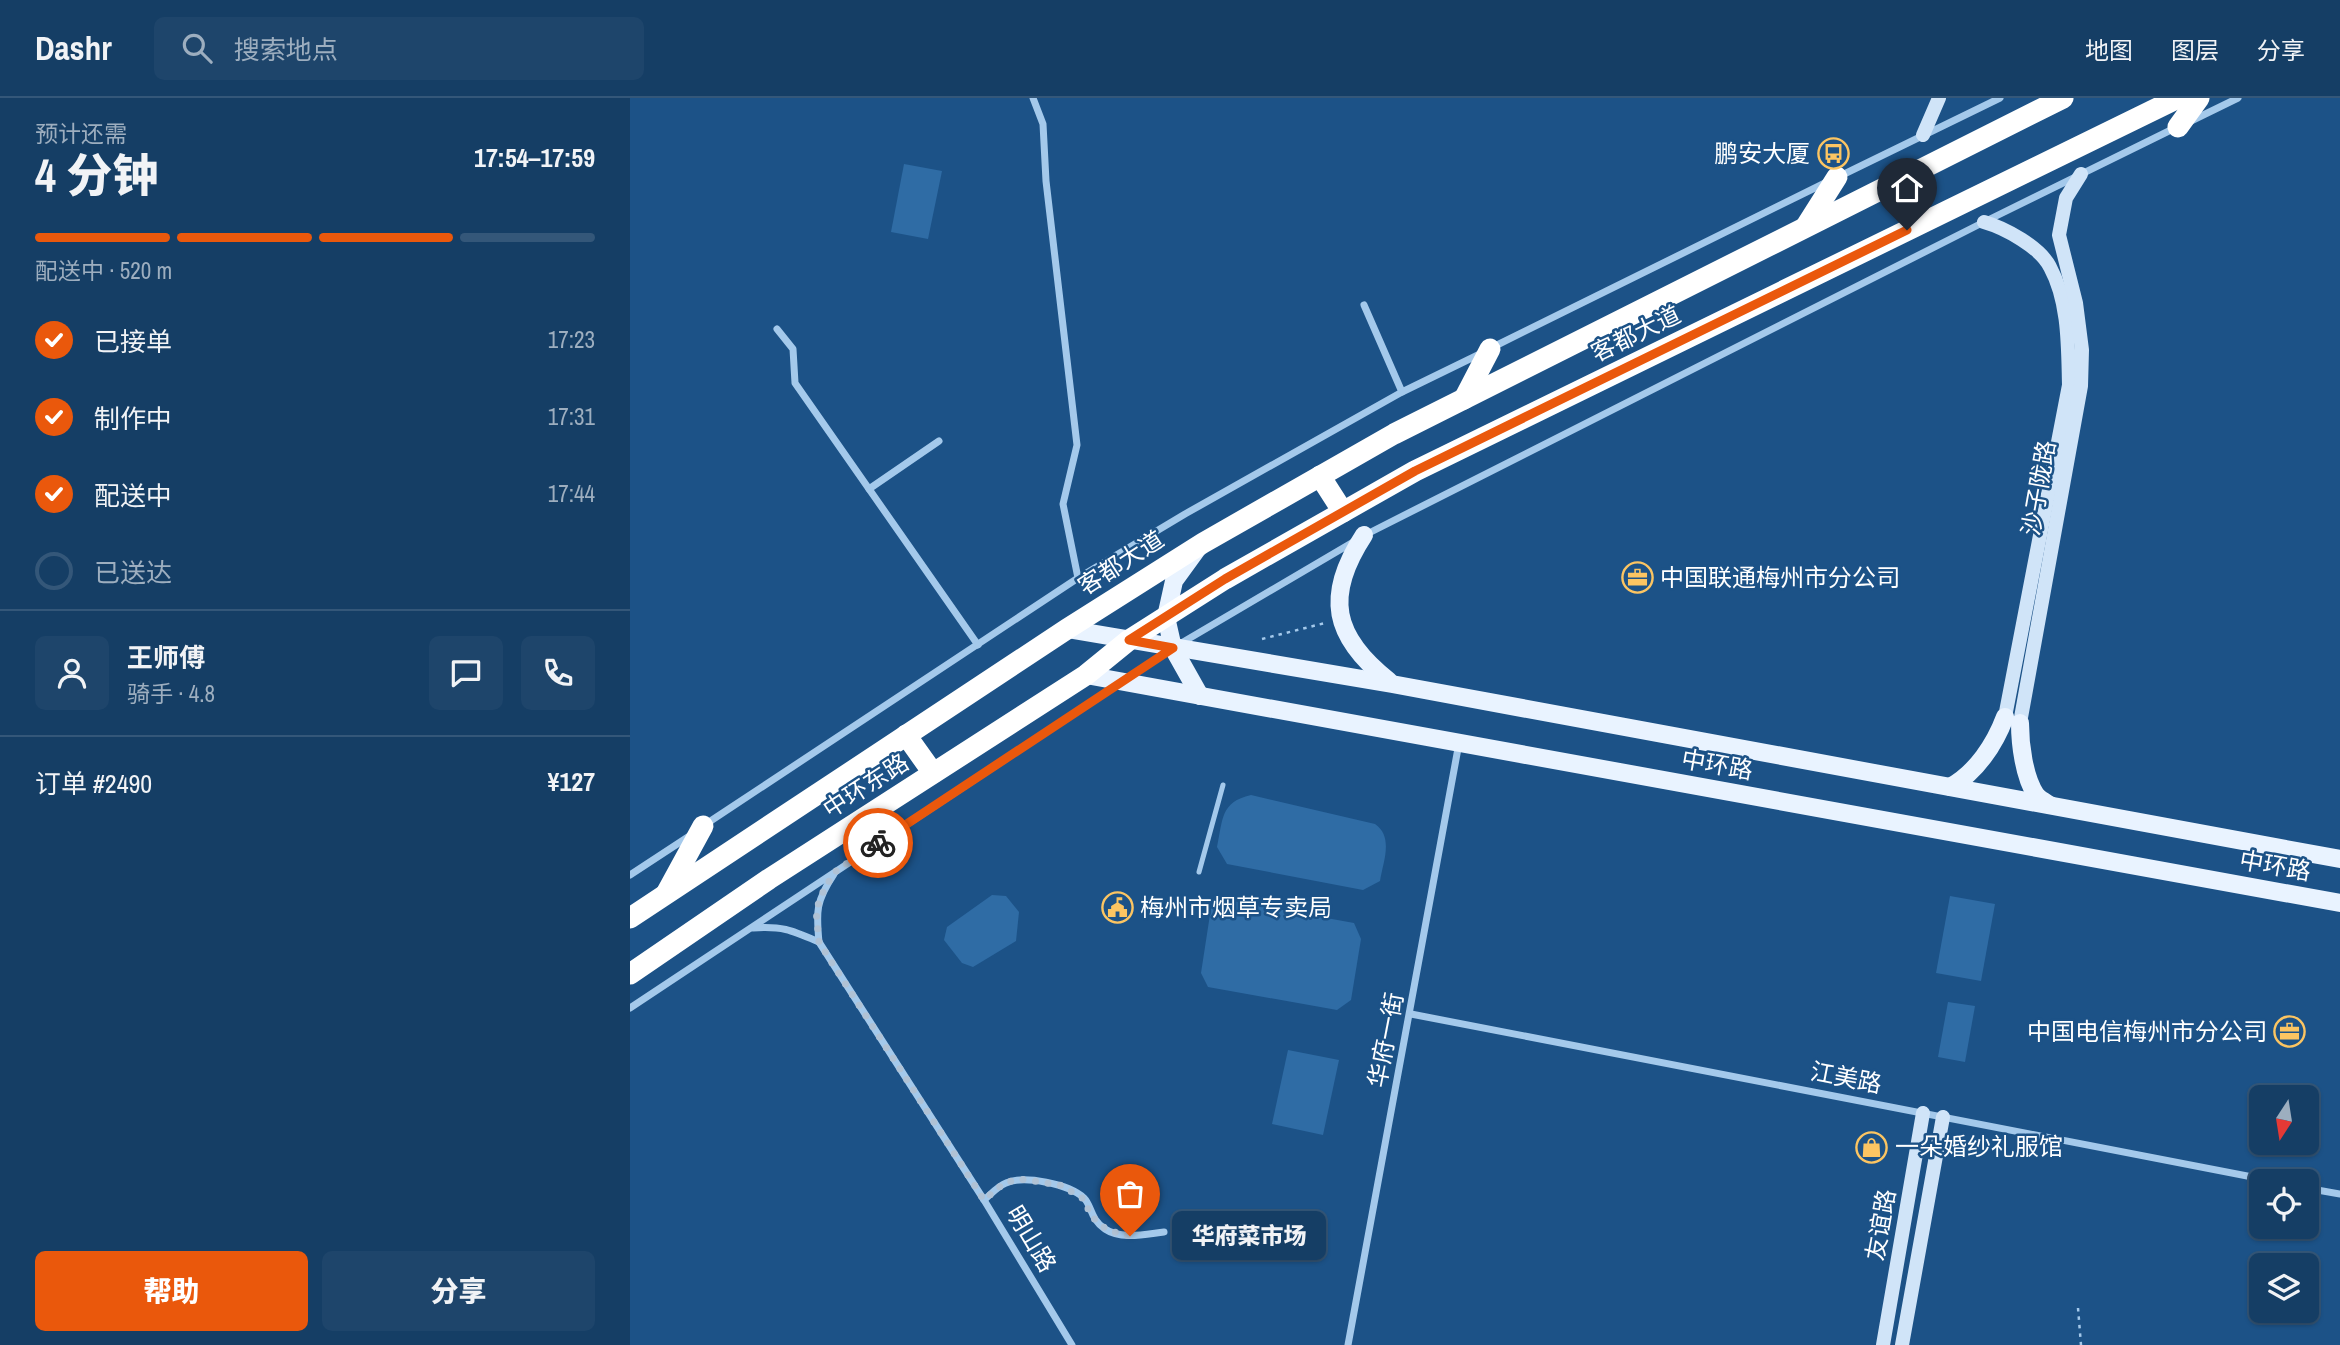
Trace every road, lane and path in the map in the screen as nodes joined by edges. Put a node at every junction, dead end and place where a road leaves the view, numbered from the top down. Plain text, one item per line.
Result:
1 (1033, 98) edge
2 (1939, 98) edge
3 (2000, 98) edge
4 (2063, 98) edge
5 (2178, 98) edge
6 (2199, 98) edge
7 (2238, 98) edge
8 (2178, 127) junction
9 (1923, 135) junction
10 (2081, 174) junction
11 (1837, 177) junction
12 (1984, 222) junction
13 (1805, 227) junction
14 (2057, 264) junction
15 (1364, 305) dead end
16 (777, 329) dead end
17 (1490, 349) junction
18 (1402, 392) junction
19 (1464, 399) junction
20 (939, 441) dead end
21 (1320, 476) junction
22 (869, 489) junction
23 (1343, 512) junction
24 (1364, 535) junction
25 (1202, 542) junction
26 (1078, 578) junction
27 (1166, 617) junction
28 (1335, 620) dead end
29 (1067, 629) junction
30 (1262, 639) dead end
31 (1129, 640) junction
32 (978, 645) junction
33 (1173, 648) junction
34 (1086, 675) junction
35 (1123, 682) junction
36 (1392, 684) junction
37 (1200, 696) junction
38 (2012, 720) junction
39 (906, 735) junction
40 (1460, 742) junction
41 (933, 774) junction
42 (1223, 785) dead end
43 (1950, 787) junction
44 (2050, 805) junction
45 (703, 826) junction
46 (2340, 859) edge
47 (837, 870) junction
48 (1199, 872) dead end
49 (630, 875) edge
50 (665, 894) junction
51 (2340, 903) edge
52 (630, 918) edge
53 (752, 928) junction
54 (819, 942) junction
55 (630, 974) edge
56 (630, 1008) edge
57 (1411, 1014) junction
58 (1923, 1113) junction
59 (1943, 1117) junction
60 (2249, 1176) edge
61 (2319, 1190) edge
62 (2340, 1194) edge
63 (984, 1200) junction
64 (1164, 1232) dead end
65 (2078, 1308) dead end
66 (1072, 1345) edge
67 (1348, 1345) edge
68 (1883, 1345) edge
69 (1902, 1345) edge
70 (2081, 1345) edge

1 - 26 street
2 - 9 street
3 - 9 street
4 - 13 highway, 客都大道
5 - 23 highway, 客都大道
6 - 8 highway
7 - 8 street
8 - 10 street
9 - 11 street
10 - 12 street
10 - 14 street, 沙子陇路
11 - 13 highway
11 - 17 street
12 - 14 street
12 - 24 street
13 - 19 highway, 客都大道
14 - 38 street, 沙子陇路
15 - 18 street
16 - 22 street
17 - 18 street
17 - 19 highway
18 - 26 street
19 - 21 highway, 客都大道
20 - 22 street
21 - 23 highway
21 - 25 highway, 客都大道
22 - 32 street
23 - 27 highway, 客都大道
24 - 33 street
24 - 36 main road
25 - 27 main road
25 - 29 highway, 客都大道
26 - 32 street
27 - 31 highway, 客都大道
27 - 33 main road
28 - 30 path
29 - 31 main road, 中环路
29 - 39 highway, 中环东路
31 - 33 main road, 中环路
31 - 34 highway, 中环东路
32 - 45 street
33 - 35 street
33 - 36 main road, 中环路
33 - 37 main road
34 - 35 main road, 中环路
34 - 41 highway, 中环东路
35 - 37 main road, 中环路
35 - 47 street
36 - 43 main road, 中环路
37 - 40 main road, 中环路
38 - 43 main road
38 - 44 main road
39 - 41 highway
39 - 50 highway, 中环东路
40 - 51 main road, 中环路
40 - 57 street, 华府一街
41 - 55 highway, 中环东路
42 - 48 lane
43 - 44 main road, 中环路
44 - 46 main road, 中环路
45 - 49 street
45 - 50 highway
47 - 53 street
47 - 54 street
50 - 52 highway, 中环东路
53 - 54 street
53 - 56 street
54 - 63 street, 明山路
57 - 58 street, 江美路
57 - 67 street, 华府一街
58 - 59 street, 江美路
58 - 68 street, 友谊路
59 - 60 street, 江美路
59 - 69 street, 友谊路
61 - 62 street
63 - 64 street
63 - 66 street, 明山路
65 - 70 path

